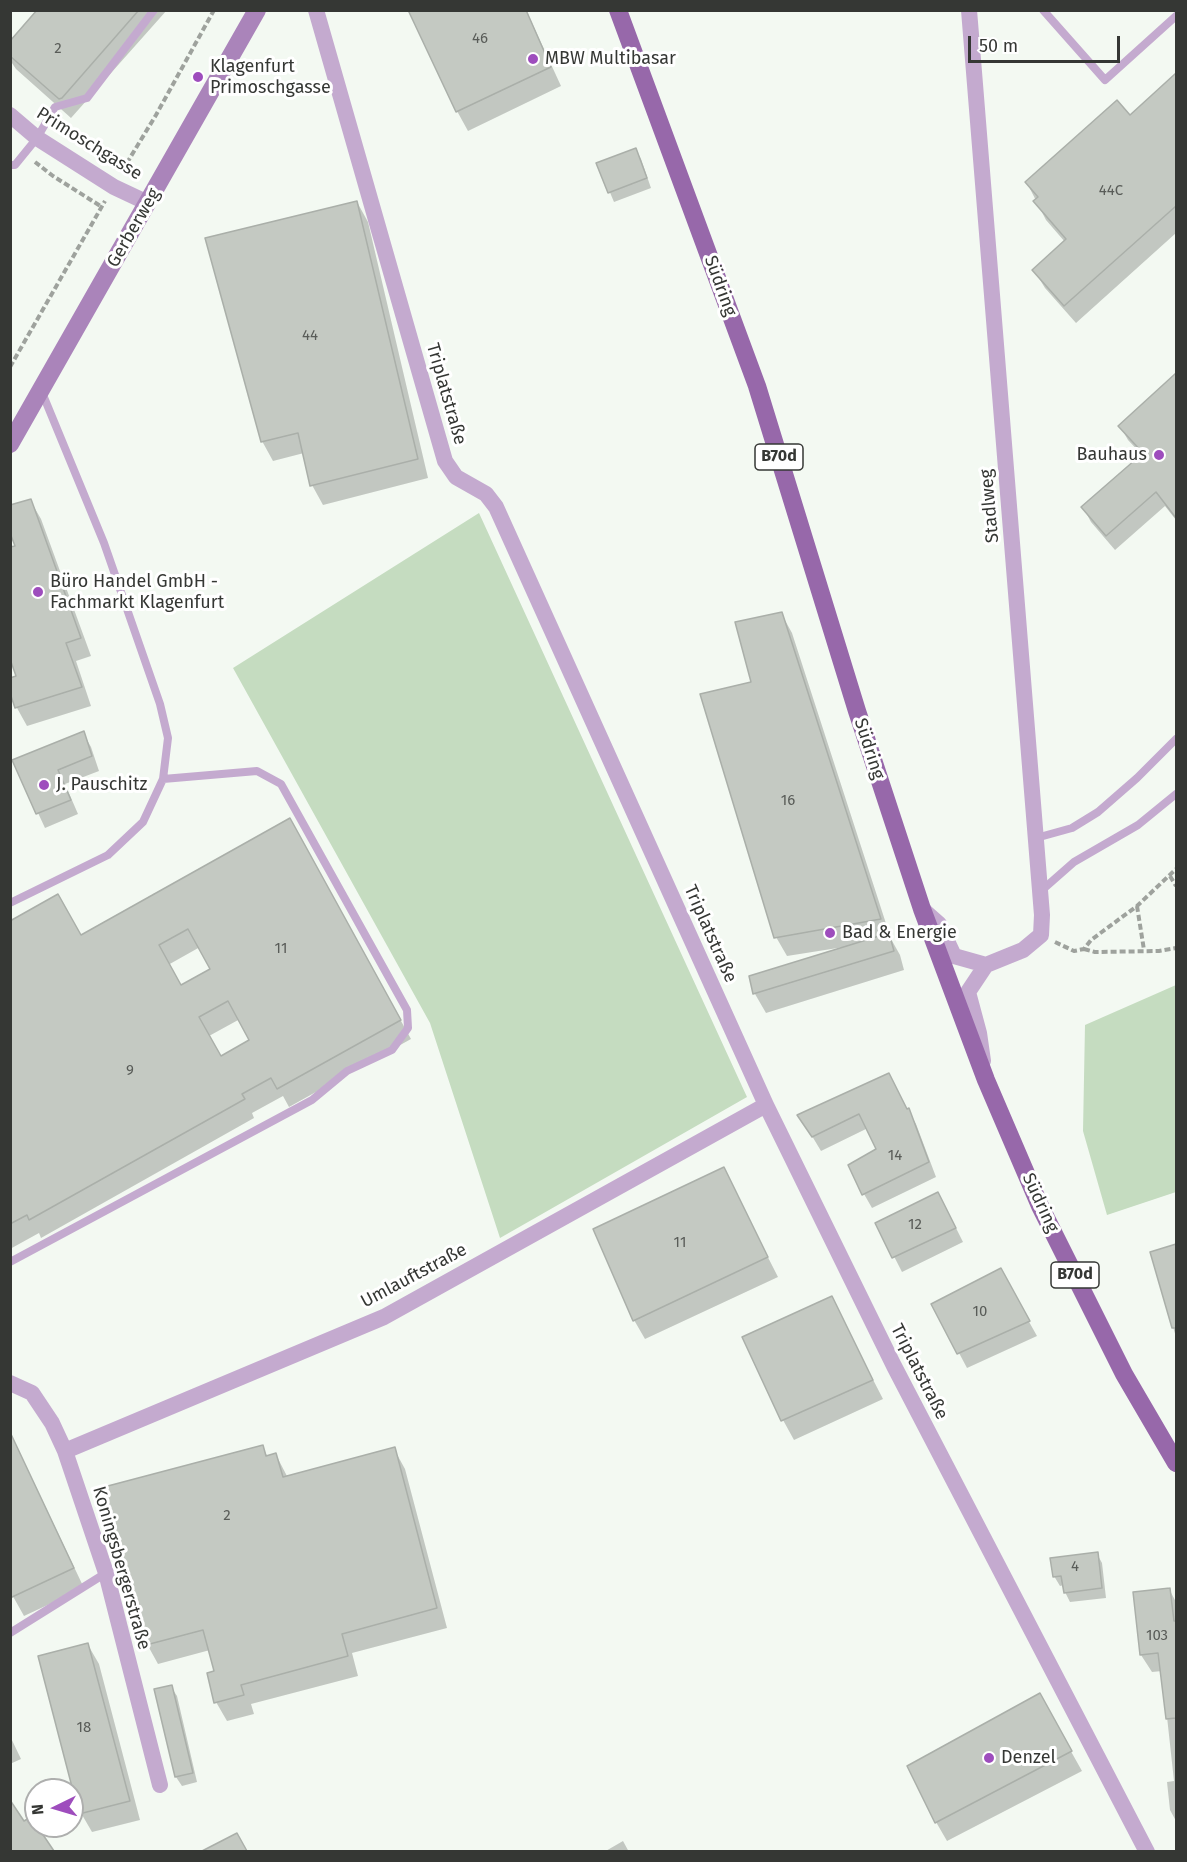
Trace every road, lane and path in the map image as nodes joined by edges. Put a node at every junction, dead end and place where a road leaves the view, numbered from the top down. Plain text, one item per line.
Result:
1 (154, 10) edge
2 (257, 10) edge
3 (316, 10) edge
4 (618, 10) edge
5 (969, 10) edge
6 (1042, 10) edge
7 (1176, 16) edge
8 (10, 115) edge
9 (37, 138) junction
10 (24, 154) junction
11 (10, 165) edge
12 (148, 202) junction
13 (102, 207) dead end
14 (41, 390) junction
15 (10, 444) edge
16 (1176, 739) edge
17 (164, 779) junction
18 (1176, 794) edge
19 (1036, 838) junction
20 (1176, 869) edge
21 (1170, 876) junction
22 (1176, 886) edge
23 (1040, 891) junction
24 (10, 903) edge
25 (1137, 906) junction
26 (922, 909) junction
27 (1041, 935) junction
28 (1176, 948) edge
29 (1084, 949) junction
30 (1144, 950) junction
31 (986, 965) junction
32 (986, 1080) junction
33 (766, 1105) junction
34 (10, 1262) edge
35 (10, 1383) edge
36 (66, 1451) junction
37 (1176, 1463) edge
38 (106, 1573) junction
39 (10, 1633) edge
40 (160, 1785) dead end
41 (1146, 1851) edge

1 - 9 lane
2 - 12 street, Gerberweg
3 - 33 street, Triplatstraße
4 - 26 main road, Südring / B70d
5 - 19 street, Stadlweg
6 - 7 lane
8 - 9 street, Primoschgasse
9 - 10 lane
9 - 12 street, Primoschgasse
10 - 11 lane
10 - 13 path
12 - 14 street, Gerberweg
14 - 15 street, Gerberweg
14 - 17 lane
16 - 19 lane
17 - 24 lane
17 - 34 lane
18 - 23 lane
19 - 23 street, Stadlweg
20 - 21 path
21 - 22 path
21 - 25 path
23 - 27 street, Stadlweg
25 - 29 path
25 - 30 path
26 - 31 street
26 - 32 main road, Südring / B70d
27 - 29 path
27 - 31 street
28 - 30 path
29 - 30 path
31 - 32 street
32 - 37 main road, Südring / B70d
33 - 36 street, Umlauftstraße
33 - 41 street, Triplatstraße
35 - 36 street, Koningsbergerstraße
36 - 38 street, Koningsbergerstraße
38 - 39 lane
38 - 40 street, Koningsbergerstraße

